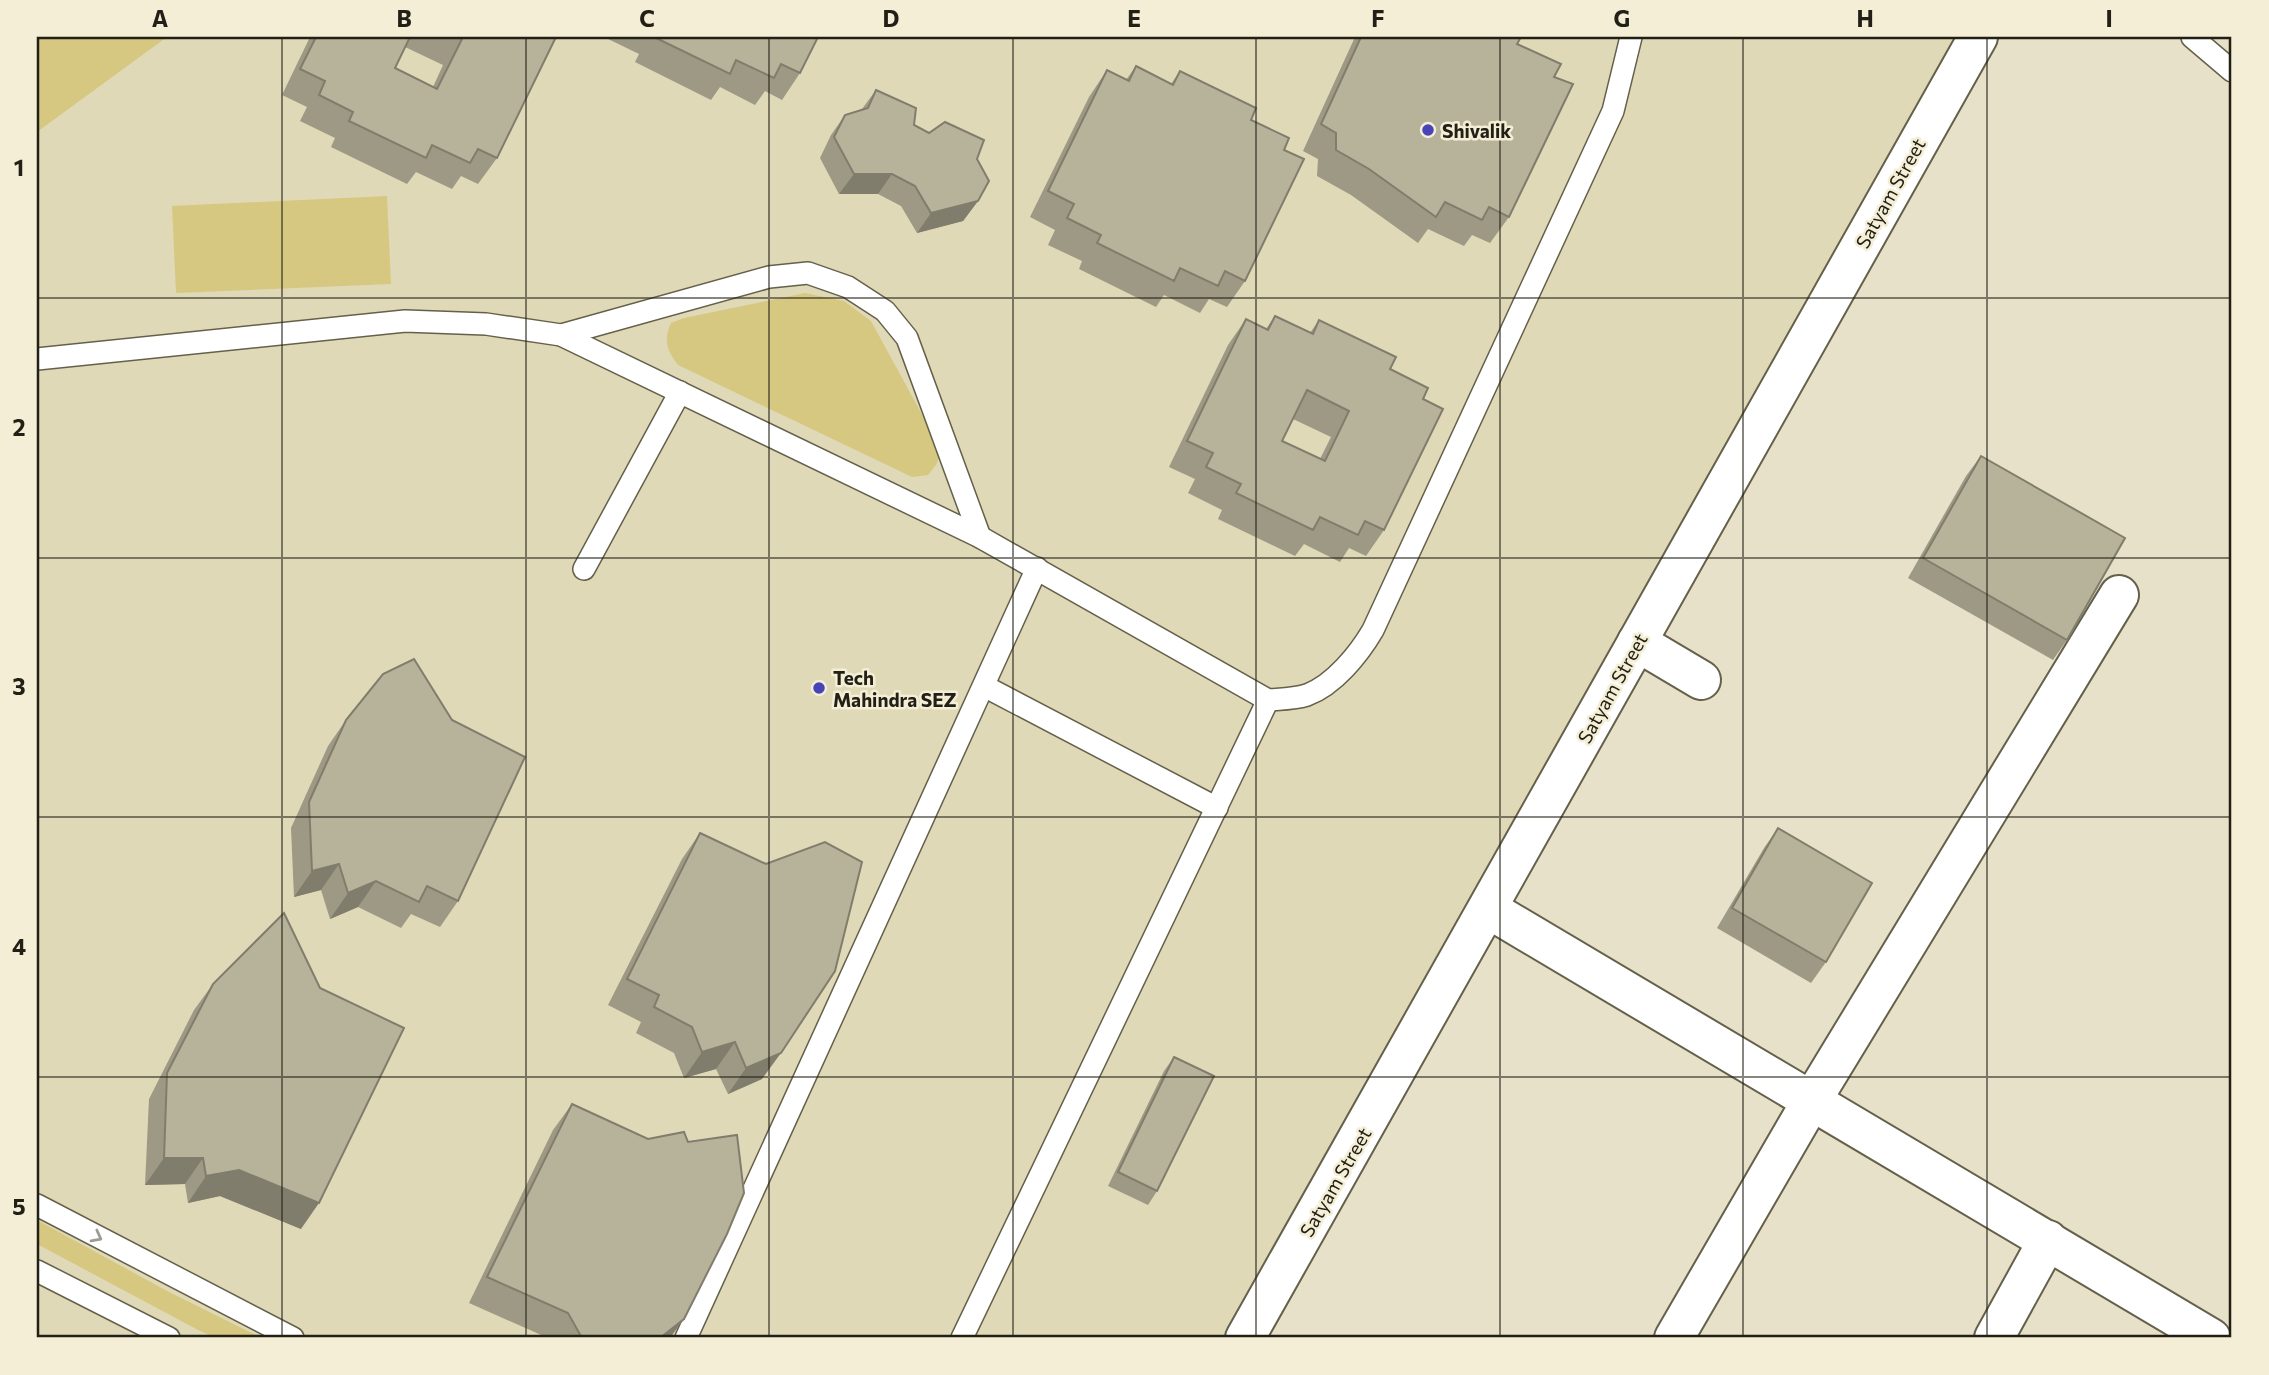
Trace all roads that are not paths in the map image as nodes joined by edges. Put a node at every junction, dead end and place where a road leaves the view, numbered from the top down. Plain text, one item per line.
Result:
1 (1630, 37) edge
2 (1978, 37) edge
3 (2192, 37) edge
4 (2232, 71) edge
5 (562, 335) junction
6 (37, 359) edge
7 (680, 392) junction
8 (980, 537) junction
9 (1037, 568) junction
10 (584, 569) dead end
11 (2119, 595) dead end
12 (1637, 642) junction
13 (1700, 680) dead end
14 (984, 686) junction
15 (1268, 700) junction
16 (1217, 808) junction
17 (1490, 910) junction
18 (1812, 1100) junction
19 (37, 1205) edge
20 (2048, 1240) junction
21 (37, 1270) edge
22 (169, 1338) edge
23 (293, 1338) edge
24 (686, 1338) edge
25 (962, 1338) edge
26 (1245, 1338) edge
27 (1674, 1338) edge
28 (1994, 1338) edge
29 (2211, 1338) edge

1 - 15 lane
2 - 12 street, Satyam Street
3 - 4 lane
5 - 6 lane
5 - 7 lane
5 - 8 lane
7 - 8 lane
7 - 10 lane
8 - 9 lane
9 - 14 lane
9 - 15 lane
11 - 18 street
12 - 13 street
12 - 17 street, Satyam Street
14 - 16 lane
14 - 24 lane
15 - 16 lane
16 - 25 lane
17 - 18 street
17 - 26 street, Satyam Street
18 - 20 street
18 - 27 street
19 -> 23 lane
20 - 28 street
20 - 29 street
21 - 22 lane

